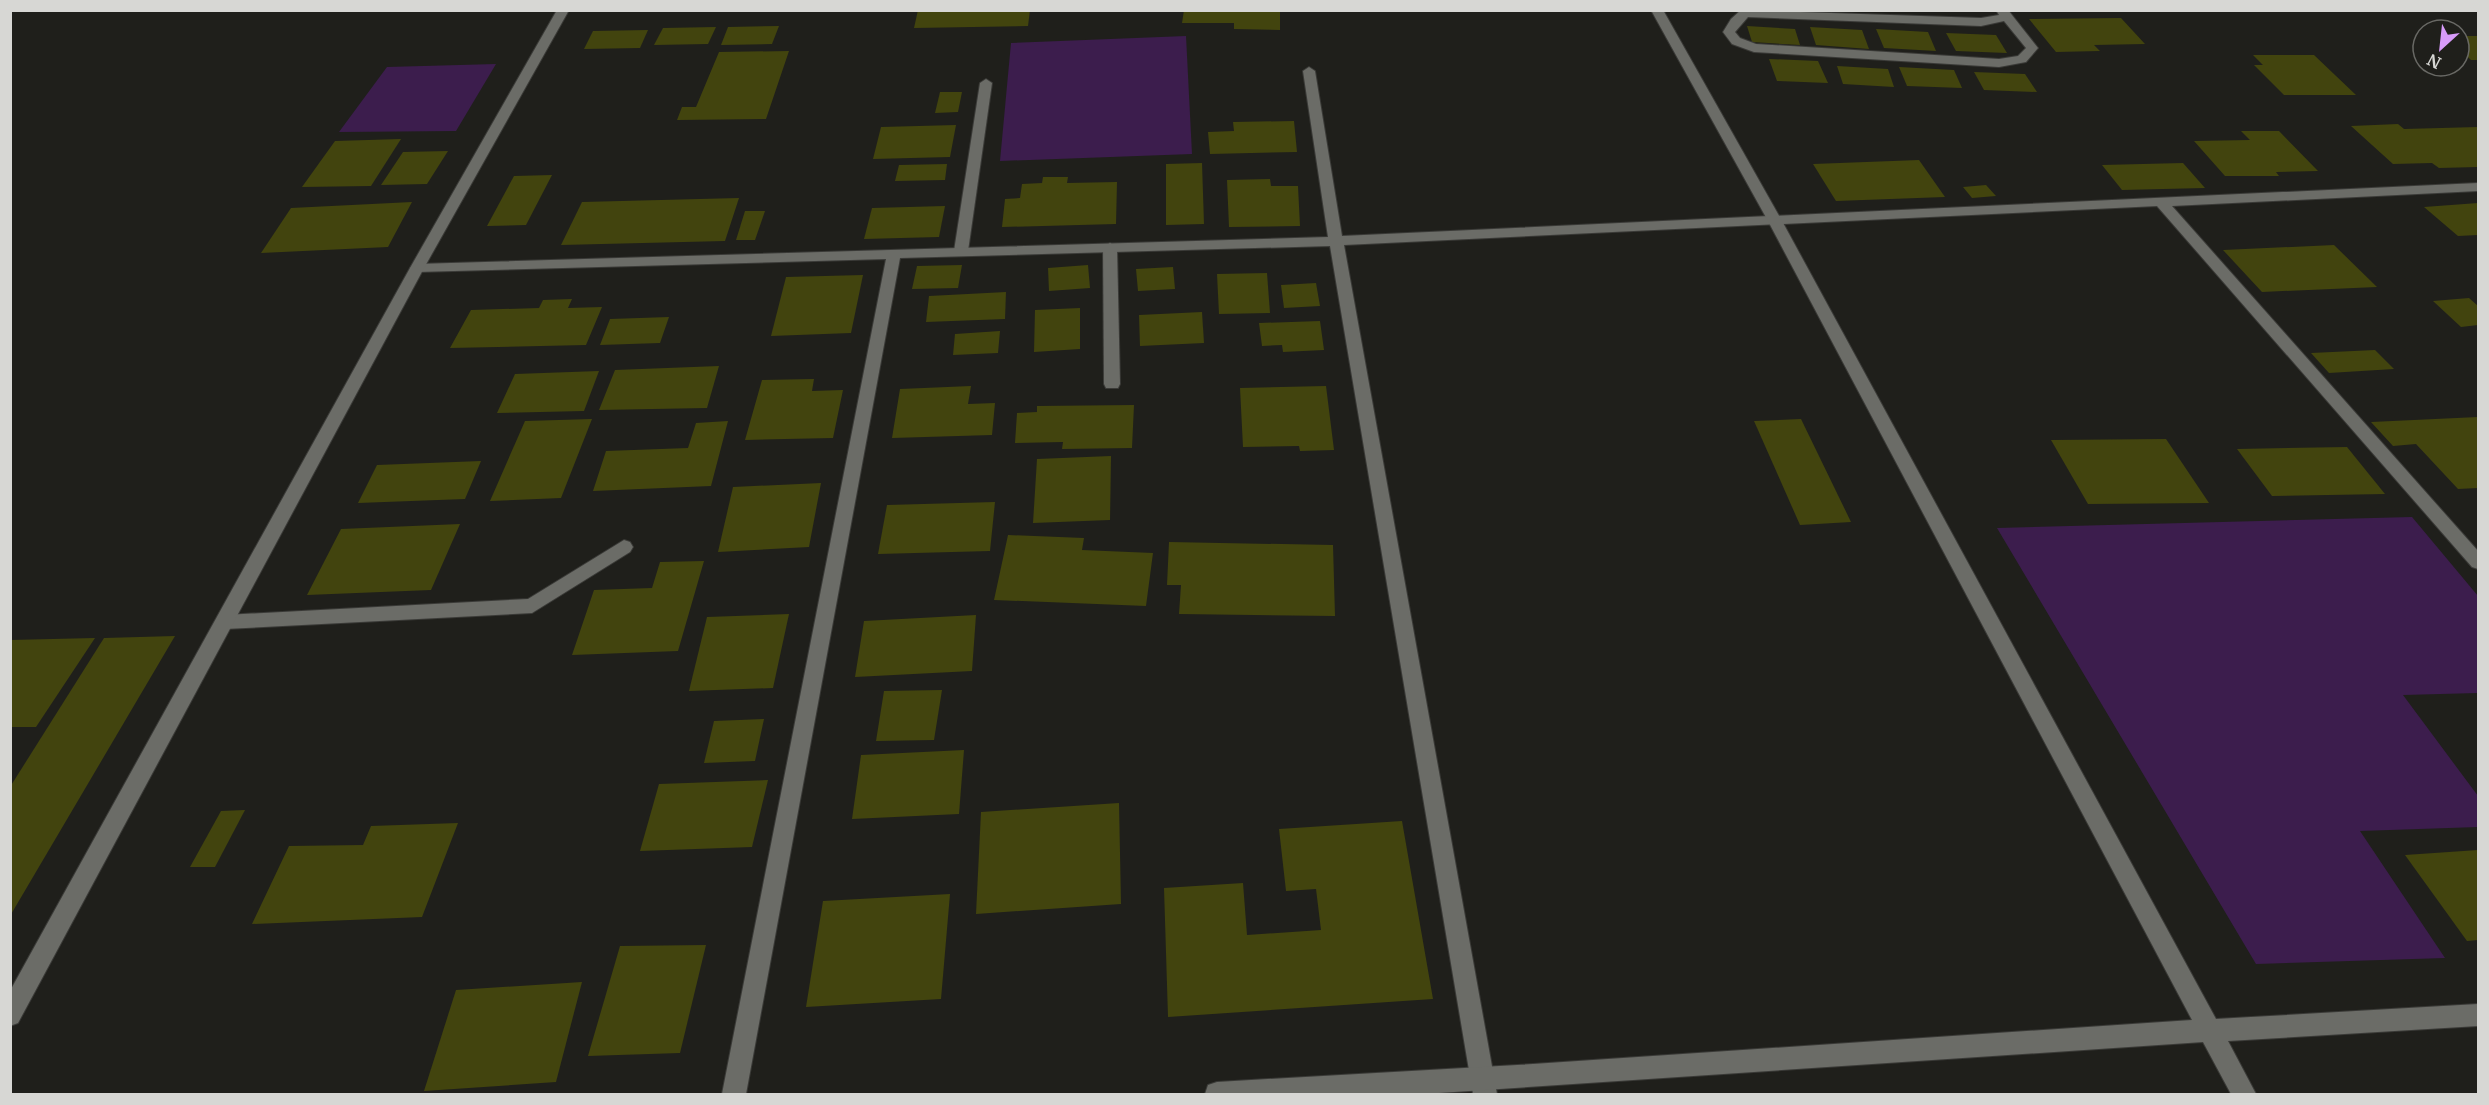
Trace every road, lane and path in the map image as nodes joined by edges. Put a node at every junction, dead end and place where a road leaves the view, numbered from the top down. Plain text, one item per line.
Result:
1 (563, 10) edge
2 (1657, 10) edge
3 (2003, 14) edge
4 (1309, 70) dead end
5 (986, 83) dead end
6 (2478, 187) edge
7 (2160, 201) junction
8 (1775, 221) junction
9 (1336, 241) junction
10 (1110, 247) junction
11 (961, 251) junction
12 (894, 253) junction
13 (417, 268) junction
14 (1112, 384) dead end
15 (624, 547) dead end
16 (2478, 562) edge
17 (225, 622) junction
18 (10, 1015) edge
19 (2478, 1015) edge
20 (2208, 1029) junction
21 (1484, 1088) edge
22 (734, 1095) edge
23 (1217, 1095) edge
24 (2244, 1095) edge

1 - 13 street
2 - 8 street
3 - 3 street
4 - 9 street
5 - 11 street
6 - 7 street
7 - 8 street
7 - 16 street
8 - 9 street
8 - 20 street
9 - 10 street
9 - 21 street
10 - 11 street
10 - 14 street
11 - 12 street
12 - 13 street
12 - 22 street
13 - 17 street
15 - 17 street
17 - 18 street
19 - 20 street
20 - 21 street
20 - 24 street
21 - 23 street

